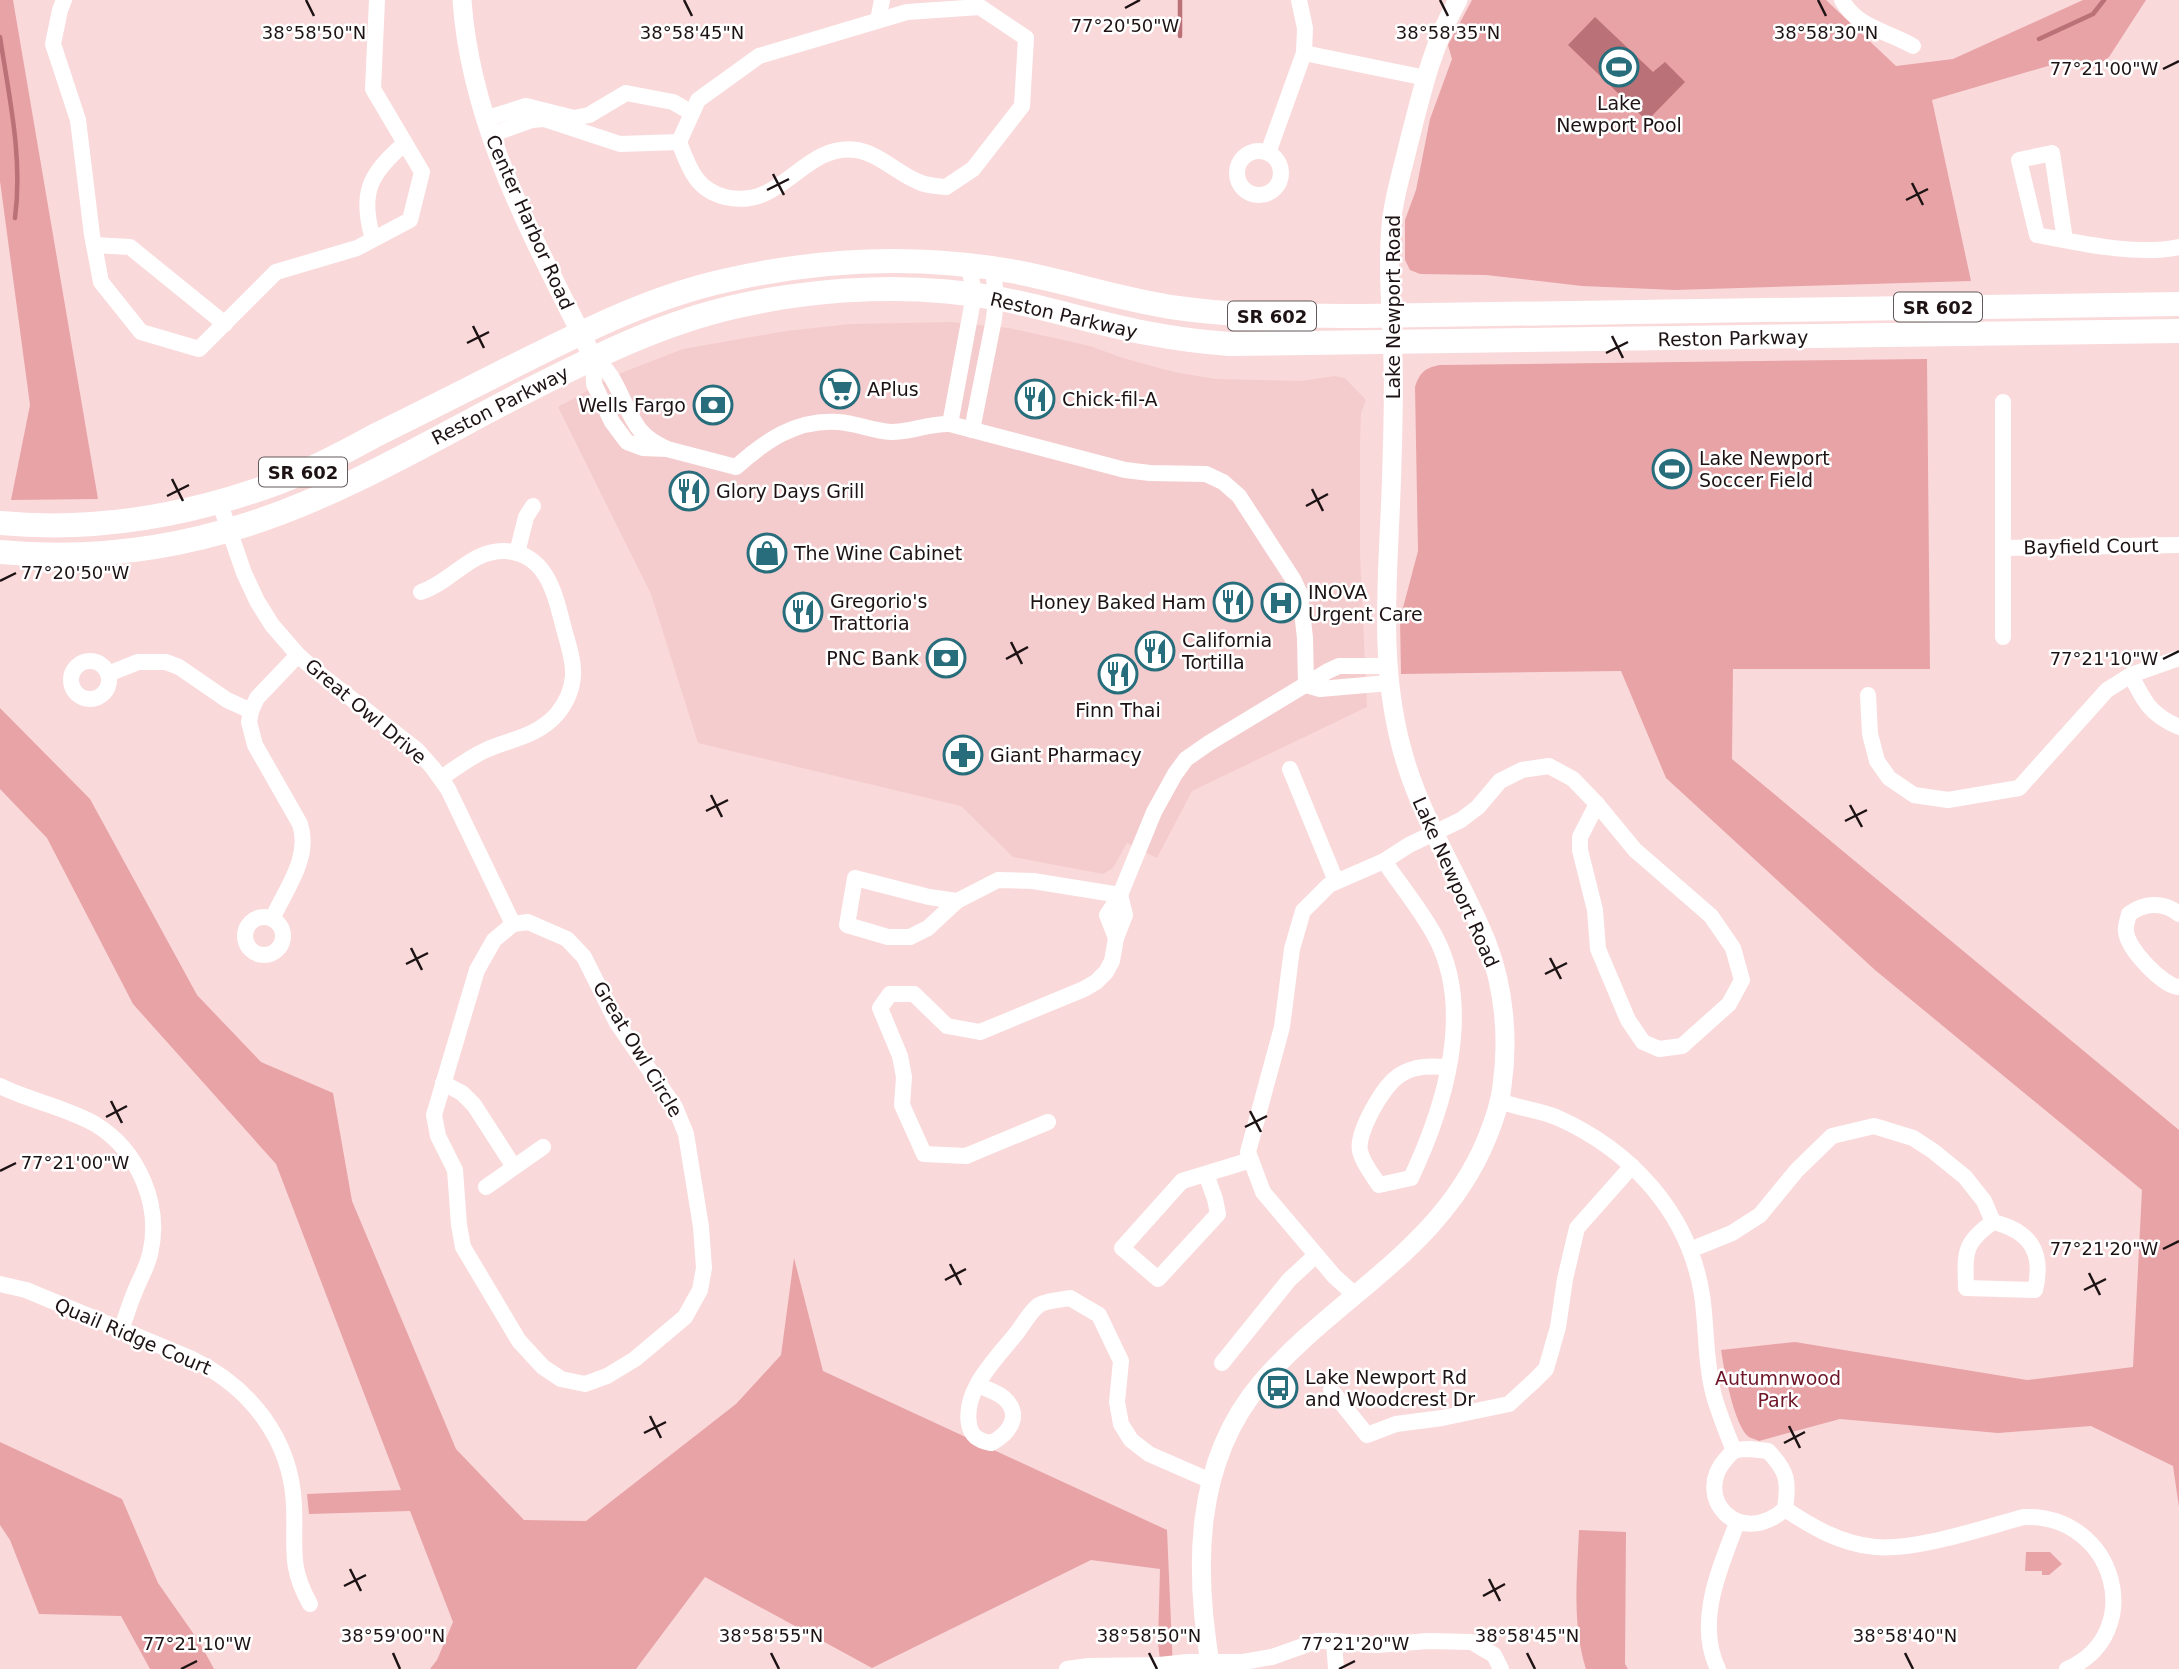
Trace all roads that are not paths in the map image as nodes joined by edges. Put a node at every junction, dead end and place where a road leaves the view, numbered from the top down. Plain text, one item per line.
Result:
1 (64, 0) edge
2 (377, 0) edge
3 (462, 0) edge
4 (882, 0) edge
5 (1299, 0) edge
6 (1458, 0) edge
7 (1842, 0) edge
8 (955, 4) edge
9 (878, 20) junction
10 (1913, 46) dead end
11 (1304, 52) junction
12 (1426, 78) junction
13 (692, 113) junction
14 (487, 127) junction
15 (679, 142) junction
16 (405, 143) junction
17 (1268, 152) dead end
18 (373, 239) junction
19 (2065, 240) junction
20 (94, 245) junction
21 (2179, 247) edge
22 (981, 267) junction
23 (985, 297) junction
24 (2179, 304) edge
25 (1391, 315) junction
26 (225, 324) junction
27 (2179, 331) edge
28 (580, 333) junction
29 (1392, 344) junction
30 (593, 358) junction
31 (2003, 402) dead end
32 (950, 424) junction
33 (972, 430) junction
34 (219, 501) junction
35 (533, 506) dead end
36 (0, 523) edge
37 (229, 530) junction
38 (2179, 545) edge
39 (2003, 548) junction
40 (0, 552) edge
41 (517, 554) junction
42 (421, 592) dead end
43 (2003, 637) dead end
44 (298, 655) junction
45 (2179, 658) edge
46 (108, 674) dead end
47 (1388, 674) junction
48 (2131, 676) junction
49 (1306, 685) junction
50 (1868, 695) dead end
51 (251, 711) junction
52 (2179, 727) edge
53 (1290, 769) dead end
54 (441, 778) junction
55 (1597, 804) junction
56 (1435, 832) junction
57 (1384, 861) junction
58 (1336, 881) junction
59 (1120, 895) junction
60 (957, 901) junction
61 (2179, 914) edge
62 (272, 919) junction
63 (513, 924) junction
64 (2179, 987) edge
65 (1448, 1067) junction
66 (443, 1083) junction
67 (0, 1086) edge
68 (1500, 1101) junction
69 (1048, 1122) dead end
70 (543, 1147) dead end
71 (1251, 1160) junction
72 (1632, 1166) junction
73 (514, 1167) junction
74 (1206, 1174) junction
75 (486, 1187) dead end
76 (1993, 1222) junction
77 (1690, 1250) junction
78 (1316, 1255) junction
79 (0, 1284) edge
80 (1355, 1295) junction
81 (121, 1329) junction
82 (1222, 1363) dead end
83 (978, 1385) dead end
84 (1331, 1390) dead end
85 (1734, 1451) junction
86 (1211, 1481) junction
87 (1785, 1509) junction
88 (1737, 1522) junction
89 (310, 1604) dead end
90 (1334, 1641) junction
91 (1211, 1666) edge
92 (1067, 1669) edge
93 (1336, 1669) edge
94 (1501, 1669) edge
95 (1718, 1669) edge
96 (2067, 1669) edge

1 - 20 street
2 - 16 street
3 - 14 street, Center Harbor Road
4 - 9 street
5 - 11 street
6 - 12 street, Lake Newport Road
7 - 10 street
8 - 9 street
8 - 15 street
9 - 13 street
11 - 12 street
11 - 17 street
12 - 25 street, Lake Newport Road
13 - 14 street
13 - 15 street
14 - 15 street
14 - 28 street, Center Harbor Road
16 - 18 street
16 - 18 street
18 - 26 street
19 - 19 street
19 - 21 street
20 - 26 street
20 - 26 street
22 - 23 street
22 - 23 street
22 - 25 main road, Reston Parkway / SR 602
22 - 28 main road, Reston Parkway / SR 602
23 - 29 main road, Reston Parkway / SR 602
23 - 30 main road, Reston Parkway / SR 602
23 - 32 street
23 - 33 street
24 - 25 main road, Reston Parkway / SR 602
25 - 29 street, Lake Newport Road
27 - 29 main road, Reston Parkway / SR 602
28 - 30 street, Center Harbor Road
28 - 34 main road, Reston Parkway / SR 602
29 - 47 street, Lake Newport Road
30 - 32 street
30 - 37 main road, Reston Parkway / SR 602
31 - 39 street, Bayfield Court
32 - 33 street
33 - 49 street
34 - 36 main road, Reston Parkway / SR 602
34 - 37 street, Great Owl Drive
35 - 41 street
37 - 40 main road, Reston Parkway / SR 602
37 - 44 street, Great Owl Drive
38 - 39 street, Bayfield Court
39 - 43 street, Bayfield Court
41 - 42 street
41 - 54 street
44 - 51 street
44 - 54 street, Great Owl Drive
45 - 48 street
46 - 51 street
47 - 49 street
47 - 56 street, Lake Newport Road
48 - 50 street
48 - 52 street
49 - 59 street
51 - 62 street
53 - 58 street
54 - 63 street, Great Owl Drive
55 - 55 street
55 - 56 street
56 - 57 street
56 - 68 street, Lake Newport Road
57 - 58 street
57 - 65 street
58 - 71 street
59 - 60 street
59 - 69 street
60 - 60 street
61 - 64 street
62 - 62 street
63 - 66 street, Great Owl Circle
63 - 66 street, Great Owl Circle
65 - 65 street
66 - 73 street
67 - 81 street
68 - 72 street
68 - 80 street, Lake Newport Road
70 - 73 street
71 - 74 street
71 - 78 street
72 - 77 street
72 - 84 street
73 - 75 street
74 - 74 street
76 - 76 street
76 - 77 street
77 - 85 street
78 - 80 street
78 - 82 street
79 - 81 street, Quail Ridge Court
80 - 86 street, Lake Newport Road
81 - 89 street, Quail Ridge Court
83 - 86 street
85 - 87 street
85 - 88 street
86 - 91 street, Lake Newport Road
87 - 88 street
87 - 96 street
88 - 95 street
90 - 91 street
90 - 93 street
90 - 94 street
91 - 92 street

